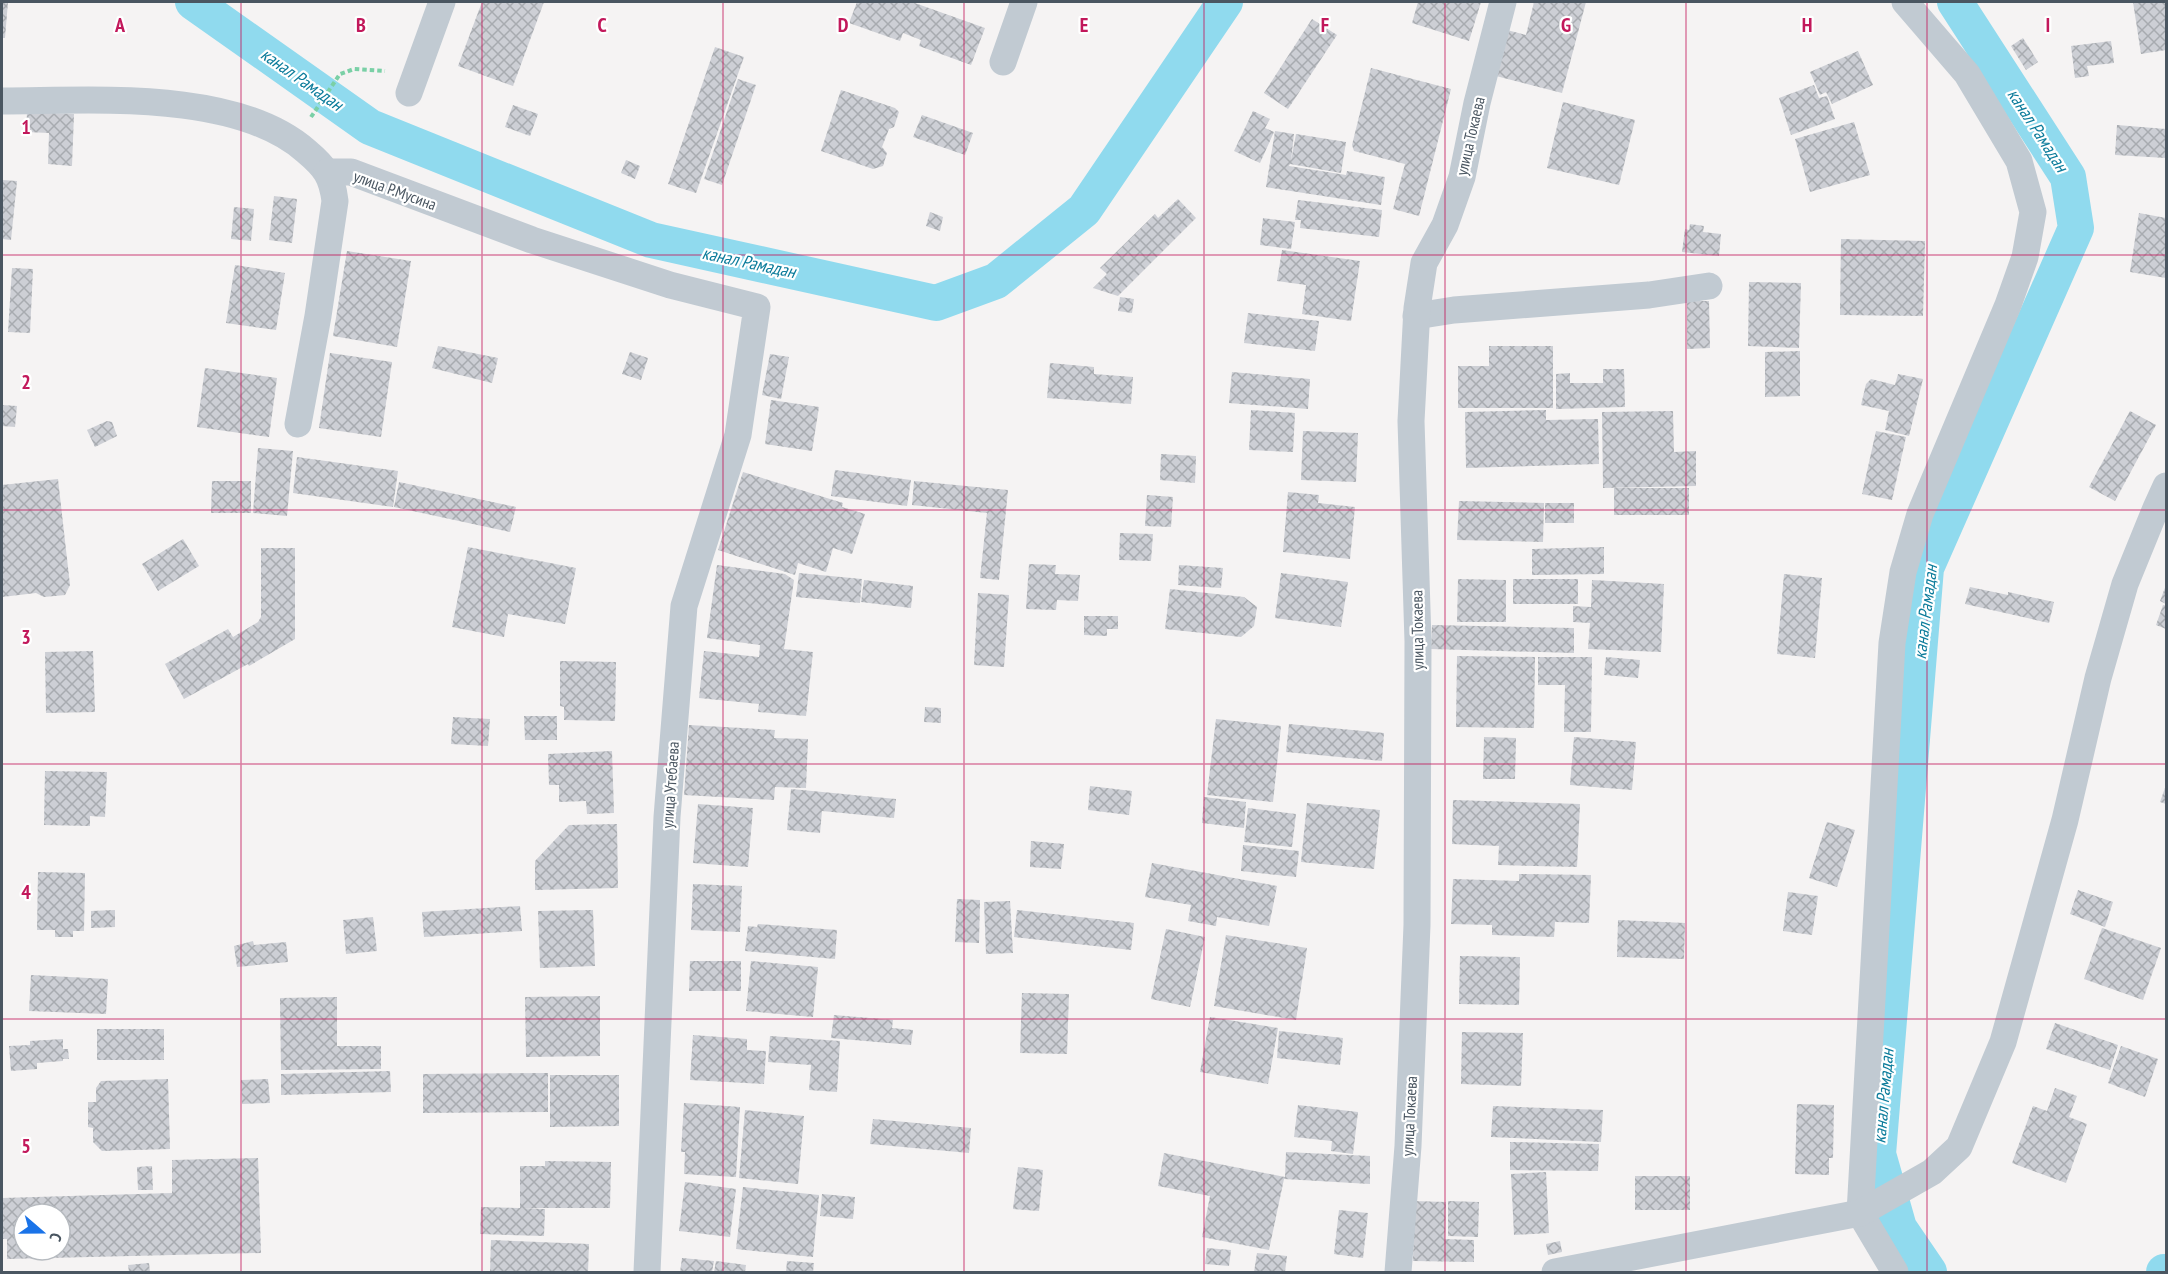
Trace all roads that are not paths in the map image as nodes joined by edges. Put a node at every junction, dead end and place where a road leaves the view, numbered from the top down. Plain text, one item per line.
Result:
1 (442, 2) edge
2 (1024, 2) edge
3 (1503, 2) edge
4 (1905, 2) edge
5 (1003, 62) dead end
6 (409, 93) dead end
7 (2, 101) edge
8 (327, 172) junction
9 (1709, 286) dead end
10 (756, 307) joint
11 (1416, 316) junction
12 (298, 424) dead end
13 (2166, 486) edge
14 (1860, 1214) junction
15 (647, 1272) edge
16 (1398, 1272) edge
17 (1555, 1272) edge
18 (1894, 1272) edge

1 - 6 street
2 - 5 street
3 - 11 street, улица Токаева
4 - 14 street
7 - 8 street
8 - 10 street, улица Р.Мусина
8 - 12 street
9 - 11 street
10 - 15 street, улица Утебаева
11 - 16 street, улица Токаева
13 - 14 street
14 - 17 street
14 - 18 street

